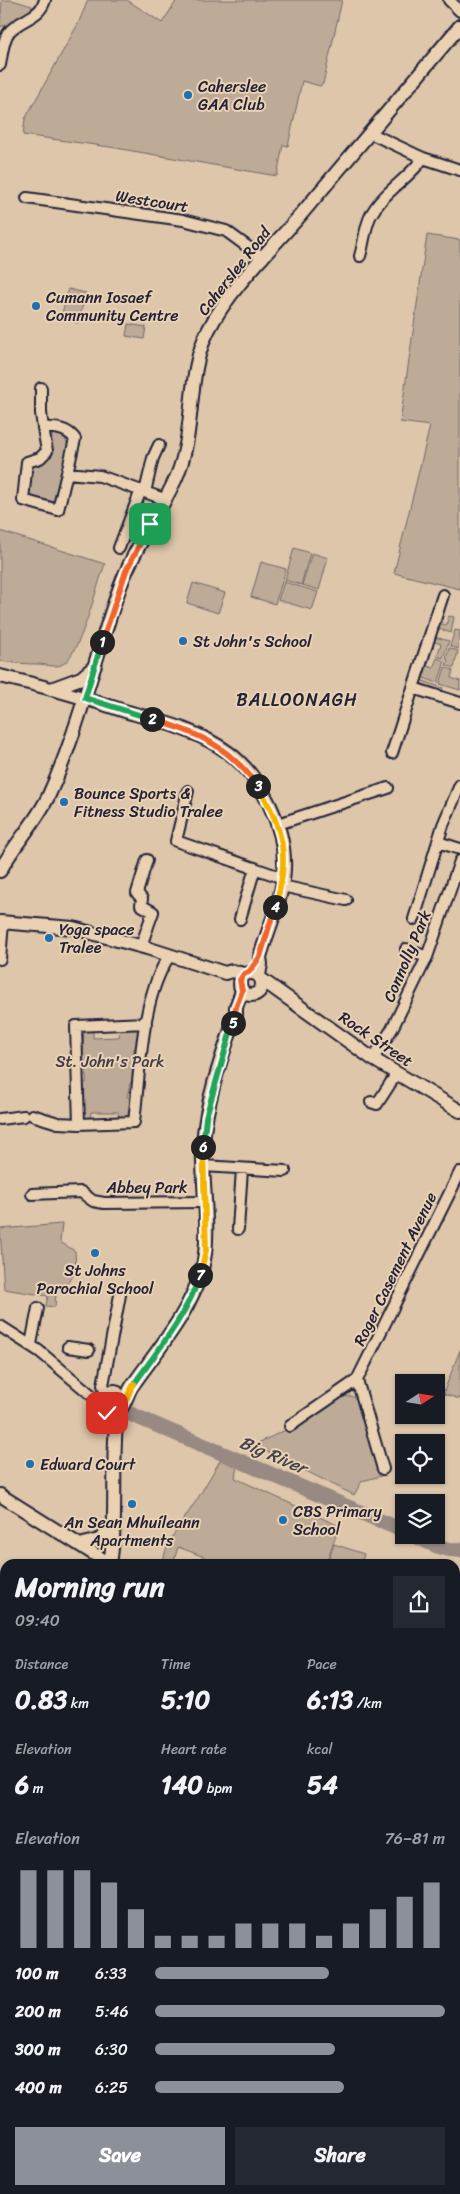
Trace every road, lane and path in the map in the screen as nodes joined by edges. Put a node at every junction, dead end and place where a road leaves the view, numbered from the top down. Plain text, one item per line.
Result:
1 (45, 0) edge
2 (449, 0) edge
3 (460, 11) edge
4 (458, 30) edge
5 (4, 34) edge
6 (0, 65) edge
7 (370, 133) junction
8 (423, 158) junction
9 (460, 170) edge
10 (27, 198) dead end
11 (360, 256) dead end
12 (263, 258) junction
13 (41, 388) dead end
14 (43, 428) junction
15 (159, 445) dead end
16 (68, 473) junction
17 (143, 491) junction
18 (164, 499) junction
19 (119, 548) dead end
20 (443, 595) dead end
21 (95, 666) junction
22 (0, 676) edge
23 (413, 688) junction
24 (50, 689) junction
25 (85, 698) junction
26 (460, 703) edge
27 (392, 753) dead end
28 (460, 785) edge
29 (388, 788) dead end
30 (188, 792) dead end
31 (278, 824) junction
32 (438, 842) junction
33 (460, 849) edge
34 (146, 860) dead end
35 (460, 861) edge
36 (255, 868) junction
37 (0, 871) edge
38 (282, 882) junction
39 (346, 900) dead end
40 (240, 919) dead end
41 (414, 919) dead end
42 (1, 922) edge
43 (142, 946) junction
44 (406, 949) dead end
45 (170, 955) junction
46 (427, 957) junction
47 (0, 959) edge
48 (251, 983) junction
49 (146, 1023) junction
50 (373, 1060) junction
51 (397, 1073) junction
52 (371, 1102) dead end
53 (460, 1111) edge
54 (0, 1119) edge
55 (79, 1124) junction
56 (203, 1166) junction
57 (242, 1169) junction
58 (285, 1171) dead end
59 (460, 1172) edge
60 (32, 1194) dead end
61 (204, 1202) junction
62 (238, 1229) dead end
63 (120, 1295) dead end
64 (38, 1308) dead end
65 (0, 1326) edge
66 (31, 1344) junction
67 (68, 1347) dead end
68 (88, 1350) dead end
69 (357, 1380) junction
70 (111, 1401) junction
71 (290, 1426) dead end
72 (383, 1469) dead end
73 (0, 1495) edge
74 (113, 1528) junction
75 (80, 1545) junction
76 (102, 1559) edge
77 (110, 1559) edge

1 - 5 street
2 - 3 street
4 - 7 main road, Caherslee Road
5 - 6 street
7 - 8 street
7 - 12 main road, Caherslee Road
8 - 9 street
8 - 11 street
10 - 12 street, Westcourt
12 - 18 main road, Caherslee Road
13 - 14 street
14 - 16 street
14 - 16 street
15 - 17 street
16 - 17 street
17 - 18 street
17 - 19 street
18 - 21 main road, Caherslee Road
20 - 23 street
21 - 24 main road
21 - 25 main road, Caherslee Road
22 - 24 main road
23 - 26 street
23 - 27 street
24 - 25 main road
25 - 31 main road
25 - 37 main road, Caherslee Road
28 - 32 street
29 - 31 street
30 - 36 street
31 - 38 main road
32 - 33 street
32 - 41 street
34 - 43 street
35 - 46 street, Connolly Park
36 - 38 street
36 - 40 street
38 - 39 street
38 - 48 main road
42 - 43 main road
42 - 47 street
43 - 45 main road
44 - 46 street
45 - 48 main road
45 - 49 street
46 - 50 street, Connolly Park
48 - 50 main road, Rock Street
48 - 56 main road
49 - 55 street
49 - 55 street
50 - 51 main road, Rock Street
51 - 52 street
51 - 53 main road, Rock Street
54 - 55 street
56 - 57 street
56 - 61 main road
57 - 58 street
57 - 62 street
59 - 69 street, Roger Casement Avenue
60 - 61 street, Abbey Park
61 - 70 main road
63 - 70 street
64 - 66 street
65 - 66 street
66 - 70 street
67 - 68 street
69 - 71 street, Roger Casement Avenue
69 - 72 street
70 - 74 main road
73 - 75 main road
74 - 75 main road
74 - 77 main road
75 - 76 main road

